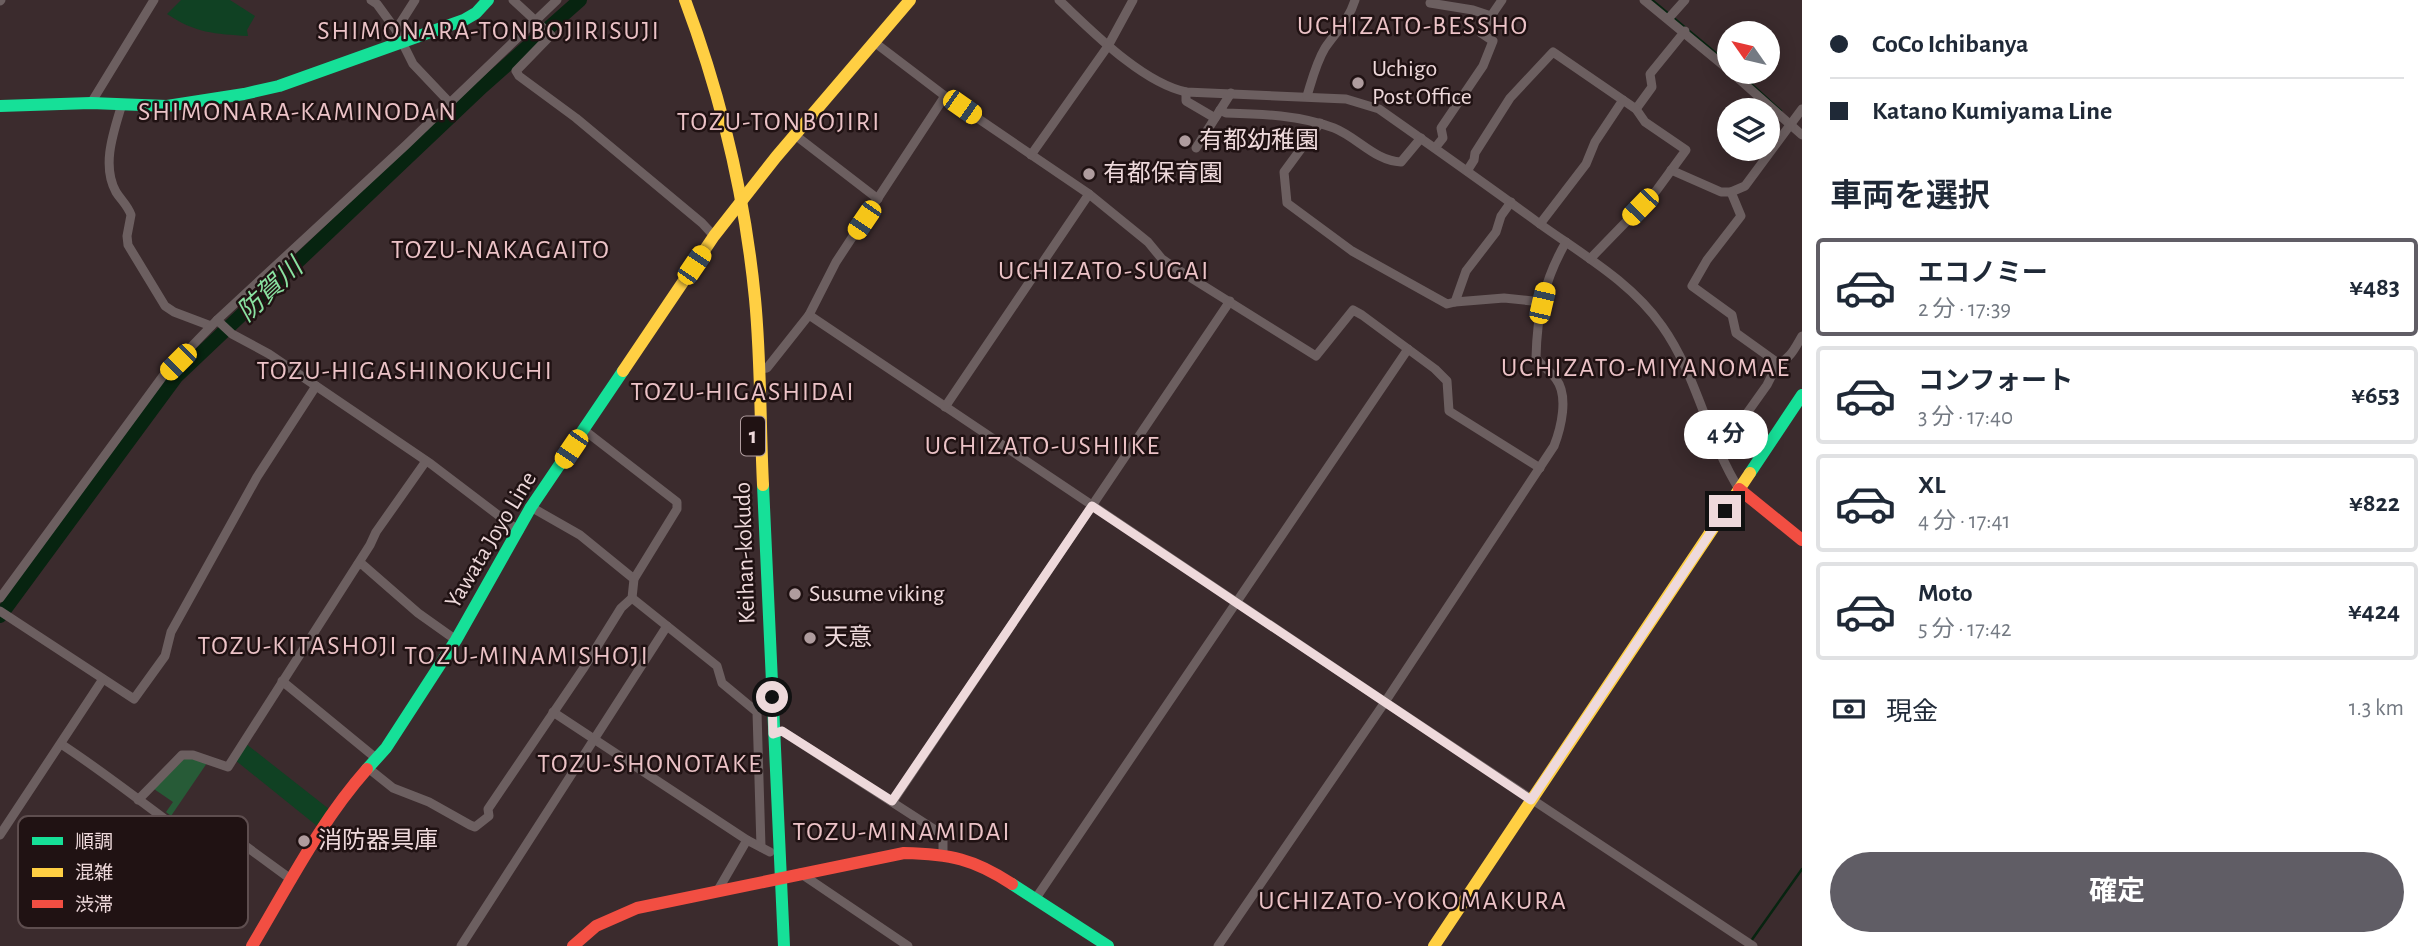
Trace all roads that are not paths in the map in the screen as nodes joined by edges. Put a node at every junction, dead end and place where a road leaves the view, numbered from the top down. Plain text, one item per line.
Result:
1 (154, 0) edge
2 (371, 0) edge
3 (415, 0) edge
4 (488, 0) edge
5 (513, 0) edge
6 (557, 0) edge
7 (677, 0) edge
8 (685, 0) edge
9 (910, 0) edge
10 (1059, 0) edge
11 (1133, 0) edge
12 (1354, 0) edge
13 (1502, 0) edge
14 (1644, 0) edge
15 (1685, 0) edge
16 (1430, 3) dead end
17 (1491, 16) junction
18 (1668, 19) junction
19 (536, 20) junction
20 (1685, 32) junction
21 (399, 35) junction
22 (874, 42) junction
23 (1108, 46) junction
24 (1717, 60) edge
25 (1744, 84) edge
26 (1186, 92) junction
27 (1231, 93) junction
28 (945, 96) junction
29 (1307, 96) junction
30 (1623, 100) junction
31 (91, 103) junction
32 (450, 103) junction
33 (122, 104) junction
34 (0, 106) edge
35 (1802, 108) edge
36 (1636, 109) junction
37 (1218, 114) junction
38 (1320, 124) junction
39 (1790, 125) junction
40 (795, 135) junction
41 (1802, 135) edge
42 (1420, 138) junction
43 (1196, 148) dead end
44 (1436, 148) junction
45 (1031, 155) junction
46 (1671, 170) junction
47 (1467, 171) junction
48 (1731, 192) junction
49 (1089, 194) junction
50 (877, 199) junction
51 (1511, 202) junction
52 (738, 203) junction
53 (1540, 224) junction
54 (714, 236) junction
55 (1566, 242) junction
56 (1590, 259) junction
57 (1230, 301) junction
58 (1455, 302) junction
59 (1542, 303) junction
60 (809, 315) junction
61 (216, 323) junction
62 (1802, 335) edge
63 (1408, 349) junction
64 (1777, 363) junction
65 (760, 369) junction
66 (316, 386) junction
67 (1802, 395) edge
68 (945, 407) junction
69 (584, 430) junction
70 (1717, 449) junction
71 (426, 461) junction
72 (1540, 468) junction
73 (1740, 489) junction
74 (1092, 506) junction
75 (531, 507) junction
76 (519, 531) junction
77 (1802, 540) edge
78 (358, 564) junction
79 (634, 579) junction
80 (0, 598) edge
81 (632, 598) junction
82 (1237, 603) junction
83 (0, 611) edge
84 (667, 626) junction
85 (456, 640) junction
86 (103, 678) junction
87 (282, 681) junction
88 (1385, 702) junction
89 (553, 712) junction
90 (773, 734) junction
91 (596, 740) junction
92 (61, 744) junction
93 (372, 763) junction
94 (138, 800) junction
95 (1531, 800) junction
96 (892, 801) junction
97 (160, 816) edge
98 (0, 835) edge
99 (747, 840) junction
100 (248, 848) edge
101 (766, 850) junction
102 (943, 854) junction
103 (800, 873) junction
104 (776, 879) junction
105 (292, 880) junction
106 (718, 890) junction
107 (1036, 898) junction
108 (253, 946) edge
109 (461, 946) edge
110 (573, 946) edge
111 (775, 946) edge
112 (784, 946) edge
113 (908, 946) edge
114 (1108, 946) edge
115 (1218, 946) edge
116 (1434, 946) edge
117 (1753, 946) edge

1 - 31 street
2 - 21 street
3 - 21 street
4 - 21 main road
5 - 19 street
6 - 19 street
7 - 52 main road, Keihan-kokudo / 1
8 - 52 main road, Keihan-kokudo / 1
9 - 22 main road, Yawata Joyo Line
10 - 23 street
11 - 23 street
12 - 29 street
13 - 17 street
14 - 18 street
15 - 18 street
16 - 17 street
17 - 44 street
18 - 20 street
19 - 32 street
19 - 54 street
20 - 24 street
20 - 36 street
21 - 32 street
21 - 33 main road
22 - 28 street
22 - 40 main road, Yawata Joyo Line
23 - 26 street
23 - 45 street
25 - 39 street
26 - 27 street
26 - 37 street
27 - 29 street
27 - 37 street
28 - 45 street
28 - 50 street
29 - 42 street
30 - 36 street
30 - 47 street
30 - 53 street
31 - 33 main road
31 - 34 main road
32 - 61 street
33 - 61 street
35 - 39 street
36 - 46 street
37 - 38 street
37 - 43 street
38 - 42 street
38 - 58 street
39 - 41 street
39 - 48 street
40 - 50 street
40 - 52 main road, Yawata Joyo Line
42 - 44 street
44 - 47 street
45 - 49 street
46 - 48 street
46 - 56 street
47 - 51 street
48 - 64 street
49 - 57 street
49 - 68 street
50 - 60 street
51 - 53 street
51 - 58 street
52 - 54 main road, Yawata Joyo Line
52 - 65 main road, Keihan-kokudo / 1
52 - 101 main road, Keihan-kokudo / 1
53 - 55 street
54 - 69 main road, Yawata Joyo Line
55 - 56 street
55 - 59 street
56 - 70 street
57 - 63 street
57 - 74 street
58 - 59 street
59 - 72 street
60 - 65 street
60 - 68 street
61 - 66 street
61 - 80 street
62 - 64 street
63 - 72 street
63 - 82 street
64 - 70 street
65 - 90 main road, Keihan-kokudo / 1
66 - 71 street
66 - 86 street
67 - 73 main road
68 - 74 street
69 - 75 main road, Yawata Joyo Line
69 - 79 street
70 - 73 street
71 - 76 street
71 - 78 street
72 - 88 street
73 - 77 main road
73 - 95 main road
74 - 82 street
74 - 96 street
75 - 76 main road, Yawata Joyo Line
75 - 79 street
76 - 85 main road, Yawata Joyo Line
78 - 85 street
78 - 87 street
79 - 81 street
81 - 84 street
81 - 89 street
82 - 88 street
82 - 107 street
83 - 86 street
84 - 91 street
84 - 101 street
85 - 93 main road, Yawata Joyo Line
86 - 92 street
87 - 93 street
87 - 94 street
88 - 95 street
88 - 115 street
89 - 91 street
89 - 93 street
90 - 96 street
90 - 104 main road, Keihan-kokudo / 1
91 - 99 street
91 - 109 street
92 - 94 street
92 - 98 street
93 - 105 main road, Yawata Joyo Line
94 - 97 street
95 - 116 main road
95 - 117 street
96 - 102 street
99 - 101 street
99 - 106 street
100 - 105 street
101 - 104 main road, Keihan-kokudo / 1
102 - 103 main road
102 - 107 main road
103 - 104 main road
103 - 113 street
104 - 106 main road
104 - 111 main road, Keihan-kokudo / 1
104 - 112 main road, Keihan-kokudo / 1
105 - 108 main road, Yawata Joyo Line
106 - 110 main road
107 - 114 main road

